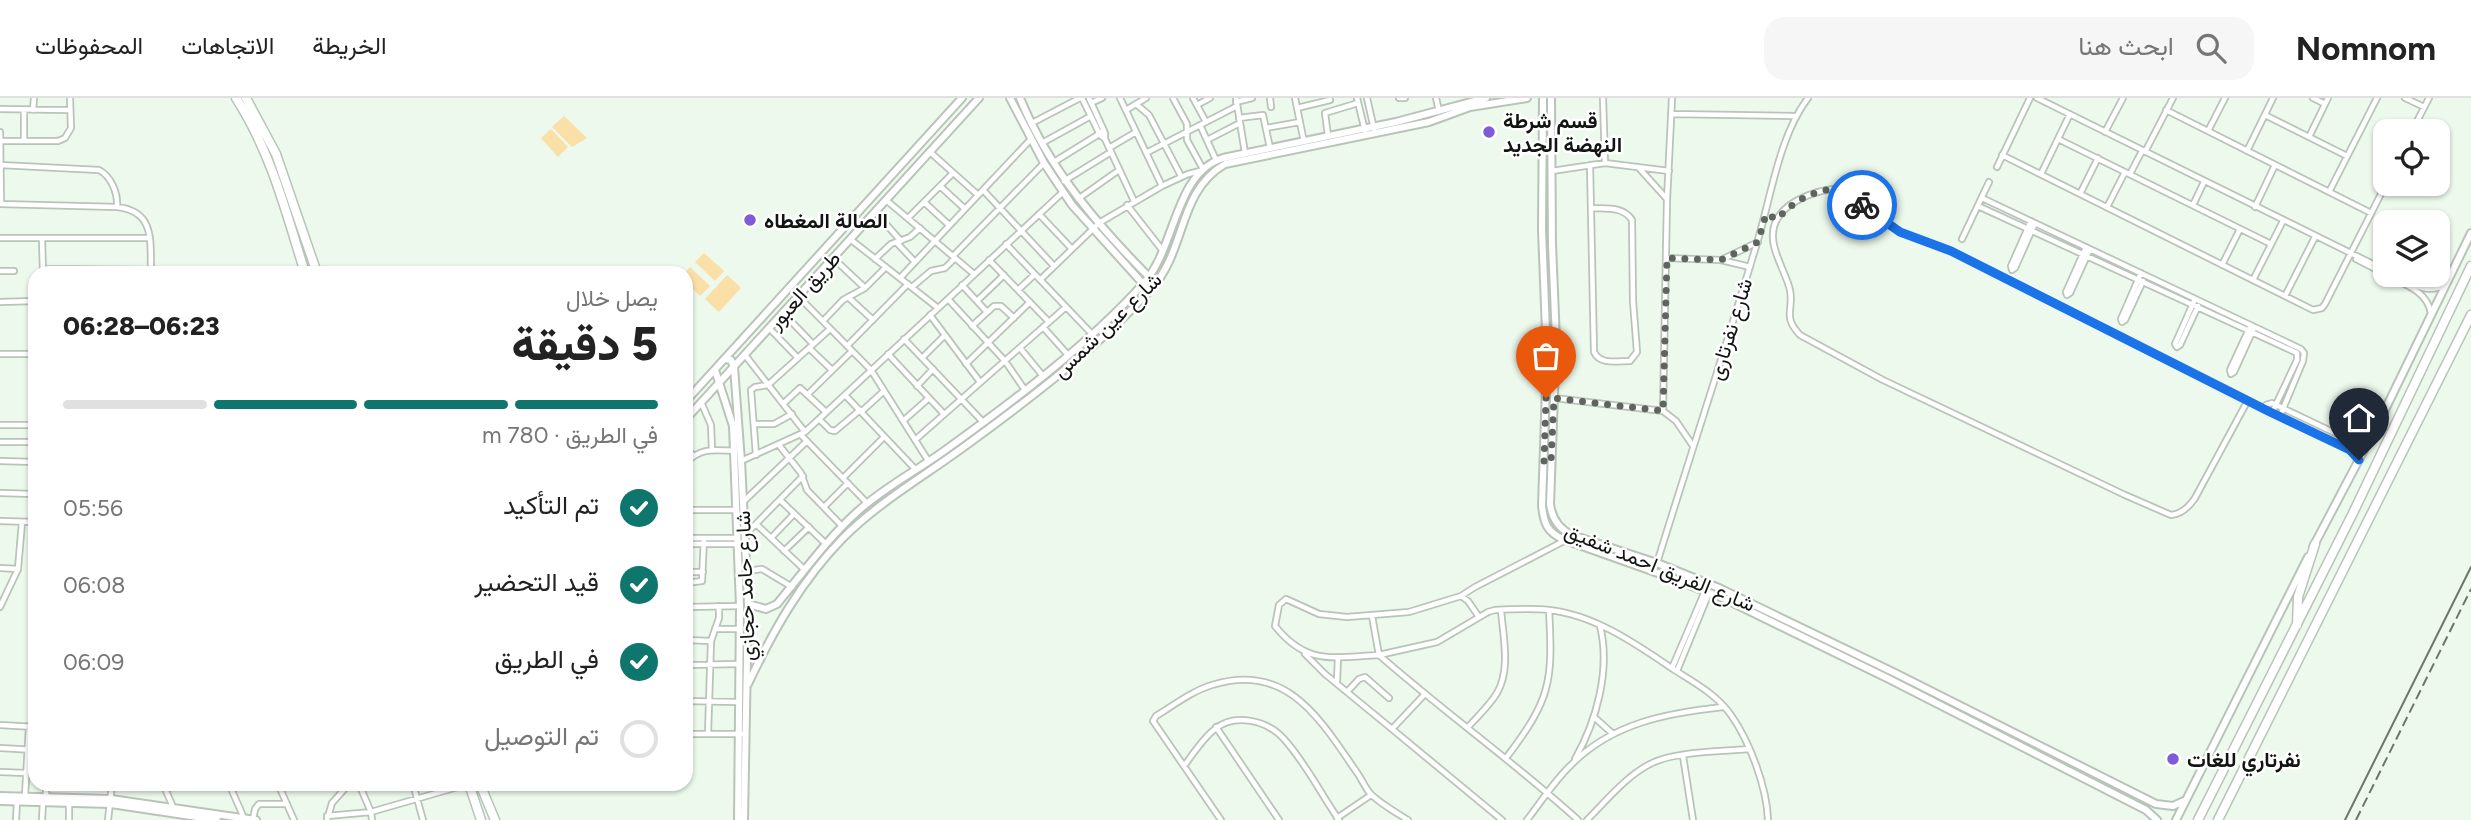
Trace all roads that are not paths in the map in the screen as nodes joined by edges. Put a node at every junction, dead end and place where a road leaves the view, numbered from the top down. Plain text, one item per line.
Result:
1 (34, 98) edge
2 (70, 98) edge
3 (236, 98) edge
4 (246, 98) edge
5 (962, 98) edge
6 (979, 98) edge
7 (1010, 98) edge
8 (1020, 98) edge
9 (1081, 98) edge
10 (1101, 98) edge
11 (1120, 98) edge
12 (1146, 98) edge
13 (1193, 98) edge
14 (1209, 98) edge
15 (1252, 98) edge
16 (1270, 98) edge
17 (1295, 98) edge
18 (1367, 98) edge
19 (1399, 98) edge
20 (1405, 98) edge
21 (1436, 98) edge
22 (1486, 98) edge
23 (1527, 98) edge
24 (1543, 98) edge
25 (1551, 98) edge
26 (1603, 98) edge
27 (1672, 98) edge
28 (1808, 98) edge
29 (2030, 98) edge
30 (2037, 98) edge
31 (2123, 98) edge
32 (2173, 98) edge
33 (2225, 98) edge
34 (2273, 98) edge
35 (2314, 98) edge
36 (2377, 98) edge
37 (2405, 98) edge
38 (2429, 98) edge
39 (1175, 99) edge
40 (1330, 99) edge
41 (1358, 100) edge
42 (1464, 100) edge
43 (1090, 101) edge
44 (2327, 101) edge
45 (1236, 102) edge
46 (1136, 104) junction
47 (1197, 105) junction
48 (1271, 107) dead end
49 (2424, 107) junction
50 (1297, 108) junction
51 (0, 109) edge
52 (1332, 109) junction
53 (24, 110) junction
54 (33, 110) junction
55 (70, 110) junction
56 (1126, 110) junction
57 (2166, 110) junction
58 (1439, 111) junction
59 (1671, 114) junction
60 (2070, 114) junction
61 (2264, 115) junction
62 (1091, 116) junction
63 (1796, 116) junction
64 (2418, 119) edge
65 (1240, 121) junction
66 (1300, 122) junction
67 (1031, 124) junction
68 (1203, 124) junction
69 (1266, 128) junction
70 (1375, 130) junction
71 (2208, 131) junction
72 (0, 132) edge
73 (1136, 132) junction
74 (1366, 132) junction
75 (2105, 132) junction
76 (1102, 133) junction
77 (1186, 134) junction
78 (1328, 136) junction
79 (2309, 137) junction
80 (1031, 139) junction
81 (2058, 139) junction
82 (1207, 140) junction
83 (0, 141) edge
84 (24, 141) junction
85 (1304, 142) junction
86 (1041, 144) junction
87 (1164, 144) junction
88 (1269, 148) junction
89 (1110, 150) junction
90 (2247, 151) junction
91 (930, 152) junction
92 (2144, 152) junction
93 (1146, 153) junction
94 (1245, 153) junction
95 (0, 154) edge
96 (2003, 155) junction
97 (2347, 156) junction
98 (2098, 158) junction
99 (1216, 160) junction
100 (1044, 163) junction
101 (1053, 163) junction
102 (1605, 163) junction
103 (0, 165) edge
104 (1590, 165) junction
105 (2274, 165) junction
106 (1636, 166) junction
107 (1997, 167) dead end
108 (1119, 170) junction
109 (1202, 170) junction
110 (1552, 171) junction
111 (1669, 171) junction
112 (953, 173) junction
113 (2128, 173) junction
114 (2041, 174) junction
115 (1181, 176) junction
116 (1065, 181) junction
117 (2204, 182) junction
118 (1989, 183) dead end
119 (940, 186) junction
120 (1162, 186) junction
121 (983, 190) junction
122 (1063, 192) junction
123 (2329, 192) junction
124 (2080, 194) junction
125 (978, 195) junction
126 (2380, 196) edge
127 (1982, 198) junction
128 (1078, 199) junction
129 (886, 200) junction
130 (1667, 200) junction
131 (1134, 201) junction
132 (924, 202) junction
133 (0, 204) edge
134 (1126, 205) junction
135 (2193, 205) junction
136 (117, 206) junction
137 (1978, 206) junction
138 (2107, 207) junction
139 (2255, 207) junction
140 (1000, 208) junction
141 (1591, 208) junction
142 (965, 209) junction
143 (875, 212) junction
144 (2371, 213) junction
145 (1039, 214) junction
146 (1766, 214) junction
147 (908, 218) junction
148 (1777, 219) junction
149 (2283, 221) junction
150 (2033, 222) junction
151 (1099, 223) junction
152 (949, 226) junction
153 (920, 228) junction
154 (2240, 229) junction
155 (1092, 230) junction
156 (2030, 230) junction
157 (1021, 231) junction
158 (2471, 233) edge
159 (2315, 237) junction
160 (0, 238) edge
161 (150, 238) junction
162 (42, 239) junction
163 (850, 239) junction
164 (1962, 239) dead end
165 (935, 241) junction
166 (899, 242) junction
167 (1758, 242) junction
168 (1006, 244) junction
169 (2272, 244) junction
170 (2088, 248) junction
171 (1072, 249) junction
172 (1164, 252) junction
173 (2350, 254) junction
174 (2085, 255) junction
175 (954, 257) junction
176 (833, 258) junction
177 (1667, 258) junction
178 (875, 259) junction
179 (989, 260) junction
180 (1721, 260) junction
181 (915, 262) junction
182 (2222, 265) junction
183 (43, 266) edge
184 (151, 266) edge
185 (303, 266) edge
186 (315, 266) edge
187 (1054, 266) junction
188 (2373, 266) edge
189 (2471, 266) edge
190 (886, 267) junction
191 (1750, 267) junction
192 (0, 271) edge
193 (14, 271) dead end
194 (974, 274) junction
195 (2144, 274) junction
196 (2450, 274) edge
197 (1004, 275) junction
198 (1034, 275) junction
199 (1149, 277) junction
200 (900, 278) junction
201 (1040, 280) junction
202 (2253, 280) junction
203 (2141, 281) junction
204 (1143, 284) junction
205 (1156, 284) junction
206 (962, 285) junction
207 (910, 286) junction
208 (2413, 287) edge
209 (2414, 287) edge
210 (2437, 287) edge
211 (2444, 287) edge
212 (865, 288) junction
213 (2417, 289) junction
214 (1018, 290) junction
215 (1149, 291) junction
216 (798, 296) junction
217 (2285, 296) junction
218 (848, 297) junction
219 (948, 299) junction
220 (2198, 300) junction
221 (28, 301) edge
222 (977, 301) junction
223 (0, 302) edge
224 (1030, 302) junction
225 (2195, 306) junction
226 (1066, 307) junction
227 (938, 308) junction
228 (987, 312) junction
229 (783, 313) junction
230 (2431, 314) junction
231 (930, 315) junction
232 (2471, 315) edge
233 (1014, 318) junction
234 (873, 320) junction
235 (822, 321) junction
236 (1049, 322) junction
237 (972, 326) junction
238 (1043, 327) junction
239 (769, 328) junction
240 (830, 329) junction
241 (2251, 329) junction
242 (1091, 334) junction
243 (945, 335) junction
244 (904, 339) junction
245 (988, 343) junction
246 (811, 346) junction
247 (1020, 348) junction
248 (850, 349) junction
249 (28, 354) edge
250 (0, 355) edge
251 (745, 355) junction
252 (888, 355) junction
253 (1068, 355) junction
254 (798, 358) junction
255 (922, 358) junction
256 (725, 359) junction
257 (1005, 361) junction
258 (966, 364) junction
259 (734, 367) junction
260 (933, 369) junction
261 (715, 370) junction
262 (832, 370) junction
263 (871, 370) junction
264 (1043, 376) junction
265 (1551, 377) junction
266 (980, 382) junction
267 (718, 384) junction
268 (768, 385) junction
269 (917, 386) junction
270 (1025, 390) junction
271 (884, 391) junction
272 (693, 394) edge
273 (808, 394) junction
274 (845, 395) junction
275 (929, 398) junction
276 (1554, 398) junction
277 (961, 399) junction
278 (2248, 400) junction
279 (701, 402) junction
280 (784, 403) junction
281 (2276, 405) junction
282 (2284, 408) junction
283 (693, 411) edge
284 (861, 411) junction
285 (1663, 411) junction
286 (826, 412) junction
287 (2269, 412) junction
288 (792, 414) junction
289 (944, 414) junction
290 (2280, 416) junction
291 (819, 419) junction
292 (903, 421) junction
293 (983, 422) junction
294 (754, 424) junction
295 (0, 425) edge
296 (28, 425) edge
297 (803, 433) junction
298 (885, 436) junction
299 (2350, 439) junction
300 (915, 440) junction
301 (807, 441) junction
302 (0, 442) edge
303 (28, 442) edge
304 (2368, 442) junction
305 (779, 445) junction
306 (1693, 447) junction
307 (2346, 447) junction
308 (712, 450) junction
309 (734, 452) junction
310 (757, 455) junction
311 (693, 456) edge
312 (790, 458) junction
313 (2359, 460) junction
314 (0, 461) edge
315 (738, 461) junction
316 (28, 462) edge
317 (929, 462) junction
318 (1548, 462) junction
319 (916, 470) junction
320 (803, 476) junction
321 (842, 478) junction
322 (848, 483) junction
323 (0, 493) edge
324 (28, 494) edge
325 (779, 500) junction
326 (743, 502) junction
327 (867, 503) junction
328 (824, 507) junction
329 (693, 510) edge
330 (736, 510) junction
331 (794, 514) junction
332 (0, 521) edge
333 (22, 522) junction
334 (28, 522) edge
335 (756, 524) junction
336 (842, 526) junction
337 (808, 527) junction
338 (771, 538) junction
339 (693, 539) edge
340 (740, 539) junction
341 (1565, 540) junction
342 (704, 541) junction
343 (693, 543) edge
344 (826, 544) junction
345 (2315, 544) junction
346 (784, 551) junction
347 (1657, 563) junction
348 (0, 568) edge
349 (1672, 568) junction
350 (18, 569) junction
351 (804, 570) junction
352 (746, 571) junction
353 (1654, 571) junction
354 (693, 572) edge
355 (703, 572) junction
356 (1669, 577) junction
357 (693, 582) edge
358 (792, 587) junction
359 (1707, 592) junction
360 (1461, 596) junction
361 (1, 605) edge
362 (744, 605) junction
363 (719, 606) junction
364 (693, 607) edge
365 (1501, 610) junction
366 (1549, 610) junction
367 (1372, 616) junction
368 (1479, 617) junction
369 (1600, 626) junction
370 (2297, 626) junction
371 (715, 629) junction
372 (740, 629) junction
373 (693, 640) edge
374 (711, 641) junction
375 (1304, 653) junction
376 (1379, 655) junction
377 (1338, 657) junction
378 (739, 664) junction
379 (693, 665) edge
380 (710, 665) junction
381 (1674, 669) junction
382 (1337, 683) junction
383 (748, 684) junction
384 (1347, 692) junction
385 (1424, 695) junction
386 (1389, 698) dead end
387 (693, 701) edge
388 (709, 701) junction
389 (738, 702) junction
390 (1724, 707) junction
391 (1594, 717) junction
392 (0, 725) edge
393 (28, 726) edge
394 (1468, 726) junction
395 (1216, 727) junction
396 (1392, 729) junction
397 (693, 734) edge
398 (708, 734) junction
399 (742, 734) junction
400 (1613, 734) junction
401 (0, 748) edge
402 (28, 749) joint
403 (1748, 749) junction
404 (1683, 756) junction
405 (1506, 758) junction
406 (1572, 763) junction
407 (1184, 766) junction
408 (0, 772) edge
409 (26, 773) junction
410 (46, 791) edge
411 (112, 791) edge
412 (166, 791) edge
413 (232, 791) edge
414 (281, 791) edge
415 (343, 791) edge
416 (362, 791) edge
417 (416, 791) edge
418 (441, 791) edge
419 (471, 791) edge
420 (483, 791) edge
421 (1548, 793) junction
422 (2135, 794) junction
423 (1371, 795) junction
424 (25, 797) junction
425 (417, 797) junction
426 (0, 799) edge
427 (44, 800) junction
428 (2186, 800) junction
429 (17, 801) junction
430 (111, 802) junction
431 (2131, 802) junction
432 (69, 803) junction
433 (287, 804) junction
434 (173, 807) junction
435 (371, 812) junction
436 (244, 818) edge
437 (327, 818) edge
438 (1338, 819) edge
439 (16, 820) edge
440 (43, 820) edge
441 (69, 820) edge
442 (108, 820) edge
443 (217, 820) edge
444 (255, 820) edge
445 (293, 820) edge
446 (372, 820) edge
447 (423, 820) edge
448 (481, 820) edge
449 (495, 820) edge
450 (738, 820) edge
451 (744, 820) edge
452 (1221, 820) edge
453 (1279, 820) edge
454 (1408, 820) edge
455 (1502, 820) edge
456 (1527, 820) edge
457 (1578, 820) edge
458 (1587, 820) edge
459 (1693, 820) edge
460 (1768, 820) edge
461 (2157, 820) edge
462 (2176, 820) edge
463 (2198, 820) edge
464 (2218, 820) edge

1 - 54 street
2 - 55 street
3 - 185 highway
4 - 186 highway
5 - 256 street, طريق العبور
6 - 91 street, طريق العبور
7 - 80 street
8 - 67 street
9 - 62 street
9 - 67 street
10 - 43 street
11 - 56 street
12 - 46 street
13 - 47 street
14 - 47 street
15 - 45 street
16 - 48 street
17 - 50 street
18 - 70 street
19 - 20 street
21 - 58 street
22 - 42 street, شارع عين شمس
23 - 70 street, شارع عين شمس
24 - 265 street, شارع الفريق احمد شفيق
25 - 110 street, شارع الفريق احمد شفيق
26 - 102 street
27 - 59 street
28 - 63 street, شارع نفرتارى
29 - 96 street
30 - 60 street
31 - 75 street
32 - 57 street
33 - 71 street
34 - 61 street
35 - 44 street
36 - 97 street
37 - 49 street
38 - 49 street
39 - 77 street
40 - 50 street
40 - 52 street
41 - 52 street
41 - 74 street
42 - 58 street, شارع عين شمس
43 - 76 street
44 - 79 street
45 - 65 street
45 - 68 street
46 - 56 street
46 - 87 street
47 - 68 street
49 - 64 street
50 - 66 street
51 - 53 street
52 - 78 street
53 - 54 street
53 - 84 street
54 - 55 street
55 - 84 street
56 - 73 street
57 - 71 street
57 - 92 street
58 - 70 street, شارع عين شمس
59 - 63 street
59 - 111 street
60 - 75 street
60 - 81 street
61 - 79 street
61 - 90 street
62 - 76 street
62 - 86 street
63 - 146 street, شارع نفرتارى
65 - 69 street
65 - 82 street
65 - 94 street
66 - 69 street
66 - 85 street
67 - 86 street
68 - 77 street
68 - 82 street
69 - 88 street
70 - 74 street, شارع عين شمس
71 - 90 street
72 - 83 street
73 - 89 street
73 - 93 street
74 - 78 street, شارع عين شمس
74 - 205 street, شارع عين شمس
75 - 92 street
76 - 89 street
76 - 101 street
77 - 87 street
77 - 109 street
78 - 85 street, شارع عين شمس
79 - 97 street
80 - 100 street
80 - 121 street
81 - 98 street
81 - 114 street
82 - 99 street
83 - 84 street
83 - 95 street
85 - 88 street, شارع عين شمس
86 - 101 street
87 - 93 street
87 - 115 street
88 - 94 street, شارع عين شمس
89 - 108 street
89 - 116 street
90 - 105 street
91 - 112 street
91 - 129 street, طريق العبور
92 - 113 street
92 - 117 street
93 - 120 street
94 - 99 street, شارع عين شمس
95 - 103 street
96 - 107 street
96 - 114 street
97 - 123 street
98 - 113 street
98 - 124 street
99 - 109 street, شارع عين شمس
100 - 122 street
100 - 140 street
101 - 116 street
102 - 104 street
102 - 106 street
103 - 133 street
103 - 136 street
104 - 110 street
104 - 141 street
105 - 123 street
105 - 139 street
106 - 111 street
106 - 130 street
108 - 128 street
108 - 131 street
109 - 115 street
109 - 172 street, شارع عين شمس
110 - 265 street, شارع الفريق احمد شفيق
111 - 130 street
112 - 119 street
112 - 125 street
113 - 135 street
113 - 138 street
114 - 124 street
115 - 120 street
116 - 128 street
117 - 135 street
117 - 139 street
118 - 127 street
119 - 132 street
119 - 142 street
120 - 131 street
121 - 125 street
121 - 140 street
122 - 145 street
122 - 155 street
123 - 144 street
124 - 138 street
125 - 142 street
126 - 144 street
127 - 137 street
127 - 150 street
128 - 151 street
129 - 143 street, طريق العبور
129 - 147 street
130 - 177 street
131 - 134 street
132 - 147 street
132 - 152 street
133 - 136 street
134 - 151 street
134 - 172 street
135 - 154 street
136 - 161 street
137 - 156 street
137 - 164 street
138 - 182 street
139 - 149 street
140 - 157 street
140 - 175 street
141 - 141 street
142 - 152 street
143 - 163 street, طريق العبور
143 - 166 street
144 - 173 street
145 - 157 street
145 - 171 street
146 - 148 street
146 - 167 street, شارع نفرتارى
147 - 153 street
148 - 278 street
148 - 278 street
149 - 159 street
149 - 169 street
150 - 156 street
150 - 170 street
151 - 155 street
151 - 199 street
152 - 165 street
153 - 165 street
153 - 166 street
154 - 169 street
154 - 182 street
155 - 171 street
155 - 204 street
156 - 156 street
156 - 174 street
157 - 168 street
157 - 187 street
158 - 196 street
159 - 173 street
159 - 217 street
160 - 162 street
161 - 162 street
161 - 184 street
162 - 183 street
163 - 176 street, طريق العبور
163 - 178 street
165 - 175 street
165 - 181 street
166 - 178 street
166 - 181 street
167 - 180 street
167 - 191 street, شارع نفرتارى
168 - 179 street
168 - 198 street
169 - 202 street
170 - 174 street
170 - 195 street
171 - 187 street
172 - 199 street, شارع عين شمس
173 - 188 street
173 - 217 street
174 - 174 street
174 - 203 street
175 - 194 street
175 - 207 street
176 - 212 street
176 - 216 street, طريق العبور
177 - 180 street
177 - 285 street
178 - 190 street
179 - 194 street
179 - 197 street
180 - 191 street
181 - 200 street
182 - 202 street
187 - 201 street
189 - 370 highway
190 - 200 street
190 - 212 street
191 - 306 street, شارع نفرتارى
192 - 193 street
194 - 206 street
195 - 203 street
195 - 220 street
197 - 214 street
197 - 222 street
198 - 201 street
198 - 214 street
199 - 204 street, شارع عين شمس
199 - 205 street
200 - 207 street
201 - 226 street
202 - 217 street
203 - 203 street
203 - 225 street
204 - 215 street
204 - 242 street, شارع عين شمس
205 - 215 street, شارع عين شمس
206 - 219 street
206 - 222 street
207 - 227 street
207 - 234 street
208 - 213 street
209 - 213 street
210 - 213 street
211 - 230 street
212 - 218 street
213 - 230 street
214 - 224 street
215 - 383 street, شارع عين شمس
216 - 229 street, طريق العبور
216 - 235 street
218 - 234 street
218 - 235 street
219 - 227 street
219 - 237 street
220 - 225 street
220 - 241 street
221 - 223 street
222 - 228 street
224 - 233 street
224 - 236 street
225 - 225 street
225 - 241 street
226 - 236 street
226 - 242 street
227 - 231 street
228 - 233 street
228 - 237 street
229 - 239 street, طريق العبور
229 - 246 street
230 - 304 street
231 - 243 street
231 - 244 street
232 - 464 highway
233 - 245 street
234 - 248 street
235 - 240 street
236 - 238 street
237 - 245 street
238 - 247 street
238 - 253 street
239 - 251 street, طريق العبور
239 - 254 street
240 - 246 street
240 - 248 street
241 - 241 street
241 - 281 street
241 - 282 street
242 - 253 street, شارع عين شمس
243 - 255 street
243 - 258 street
244 - 252 street
244 - 255 street
245 - 257 street
245 - 258 street
246 - 254 street
246 - 262 street
247 - 257 street
247 - 264 street
248 - 262 street
248 - 263 street
249 - 250 street
251 - 259 street, طريق العبور
251 - 268 street
252 - 263 street
252 - 269 street
253 - 264 street, شارع عين شمس
254 - 268 street
255 - 260 street
256 - 259 street
256 - 261 street, طريق العبور
257 - 266 street
257 - 270 street
258 - 266 street
259 - 267 street, طريق العبور
259 - 315 street, شارع حامد حجازي
260 - 269 street
260 - 277 street
261 - 267 street, شارع حامد حجازي
261 - 272 street, طريق العبور
262 - 273 street
263 - 271 street
263 - 274 street
264 - 270 street, شارع عين شمس
265 - 276 street, شارع الفريق احمد شفيق
265 - 318 street, شارع الفريق احمد شفيق
266 - 277 street
267 - 279 street, طريق العبور
267 - 309 street, شارع حامد حجازي
268 - 280 street
268 - 294 street
269 - 275 street
270 - 293 street, شارع عين شمس
271 - 284 street
271 - 292 street
273 - 280 street
273 - 286 street
274 - 284 street
274 - 286 street
275 - 289 street
275 - 292 street
276 - 285 street
276 - 318 street, شارع الفريق احمد شفيق
277 - 289 street
277 - 293 street
278 - 287 street
279 - 283 street, طريق العبور
279 - 308 street
280 - 288 street
281 - 282 street
281 - 287 street
282 - 290 street
282 - 299 street
284 - 291 street
284 - 298 street
285 - 306 street
286 - 291 street
287 - 290 street
288 - 294 street
288 - 297 street
289 - 300 street
290 - 307 street
291 - 297 street
292 - 300 street
293 - 317 street, شارع عين شمس
294 - 310 street
295 - 296 street
297 - 301 street
297 - 305 street
298 - 319 street
298 - 321 street
299 - 304 street
299 - 307 street
300 - 317 street
301 - 312 street
301 - 321 street
302 - 303 street
304 - 313 street
305 - 310 street
305 - 312 street
306 - 347 street, شارع نفرتارى
307 - 313 street
308 - 309 street
308 - 311 street
309 - 315 street, شارع حامد حجازي
310 - 315 street
312 - 320 street
312 - 326 street
313 - 345 street
314 - 316 street
315 - 326 street, شارع حامد حجازي
315 - 330 street, شارع حامد حجازي
317 - 319 street, شارع عين شمس
318 - 341 street, شارع الفريق احمد شفيق
318 - 347 street, شارع الفريق احمد شفيق
319 - 327 street, شارع عين شمس
320 - 325 street
320 - 328 street
321 - 322 street
322 - 327 street
322 - 328 street
323 - 324 street
325 - 331 street
325 - 335 street
326 - 340 street, شارع حامد حجازي
327 - 336 street, شارع عين شمس
328 - 336 street
329 - 330 street
330 - 340 street, شارع حامد حجازي
331 - 337 street
331 - 338 street
332 - 333 street
333 - 334 street
333 - 350 street
335 - 338 street
335 - 340 street
336 - 344 street, شارع عين شمس
337 - 344 street
337 - 346 street
338 - 346 street
339 - 342 street
340 - 342 street
340 - 352 street, شارع حامد حجازي
340 - 362 street, شارع حامد حجازي
341 - 353 street, شارع الفريق احمد شفيق
341 - 360 street
342 - 343 street
342 - 355 street
344 - 351 street, شارع عين شمس
345 - 370 highway
345 - 428 street
346 - 351 street
347 - 349 street, شارع الفريق احمد شفيق
347 - 353 street
348 - 350 street
349 - 356 street
349 - 422 street, شارع الفريق احمد شفيق
350 - 361 street
351 - 358 street, شارع عين شمس
352 - 358 street
352 - 362 street, شارع حامد حجازي
353 - 356 street, شارع الفريق احمد شفيق
354 - 355 street
355 - 357 street
356 - 359 street, شارع الفريق احمد شفيق
358 - 362 street, شارع عين شمس
359 - 381 street
359 - 431 street, شارع الفريق احمد شفيق
360 - 367 street
360 - 368 street
362 - 363 street
362 - 372 street, شارع حامد حجازي
362 - 383 street, شارع حامد حجازي
363 - 364 street
363 - 371 street
365 - 366 street
365 - 368 street
365 - 394 street
366 - 369 street
366 - 405 street
367 - 375 street
367 - 376 street
368 - 376 street
369 - 381 street
369 - 391 street
370 - 463 highway
371 - 372 street
371 - 374 street
372 - 378 street, شارع حامد حجازي
373 - 374 street
374 - 380 street
375 - 377 street
375 - 382 street
376 - 377 street
376 - 385 street
377 - 382 street
378 - 380 street
378 - 389 street, شارع حامد حجازي
379 - 380 street
380 - 388 street
381 - 390 street
382 - 384 street
383 - 399 street, شارع حامد حجازي
384 - 386 street
384 - 396 street
385 - 394 street
385 - 396 street
387 - 388 street
388 - 389 street
388 - 398 street
389 - 399 street, شارع حامد حجازي
390 - 400 street
390 - 403 street
391 - 400 street
391 - 406 street
392 - 393 street
394 - 405 street
395 - 407 street
395 - 438 street
395 - 453 street
396 - 455 street
397 - 398 street
398 - 399 street
399 - 450 street, شارع حامد حجازي
399 - 451 street, شارع حامد حجازي
400 - 406 street
401 - 402 street
402 - 409 street
403 - 404 street
403 - 460 street
404 - 458 street
404 - 459 street
405 - 421 street
406 - 421 street
407 - 423 street
407 - 452 street
408 - 409 street
409 - 424 street
410 - 427 street
411 - 430 street
412 - 434 street
413 - 436 street
414 - 433 street
415 - 437 street
416 - 435 street
417 - 425 street
418 - 425 street
419 - 448 highway
420 - 449 highway
421 - 456 street
421 - 457 street
422 - 428 street, شارع الفريق احمد شفيق
422 - 431 street
423 - 438 street
423 - 454 street
424 - 426 street
424 - 427 street
425 - 435 street
425 - 447 street
426 - 429 street
427 - 429 street
427 - 430 street
427 - 432 street
427 - 440 street
428 - 462 street
429 - 439 street
430 - 432 street
430 - 434 street
430 - 442 street
430 - 443 street
431 - 461 street, شارع الفريق احمد شفيق
432 - 441 street
433 - 444 street
433 - 445 street
434 - 436 street
435 - 437 street
435 - 446 street
436 - 444 street

